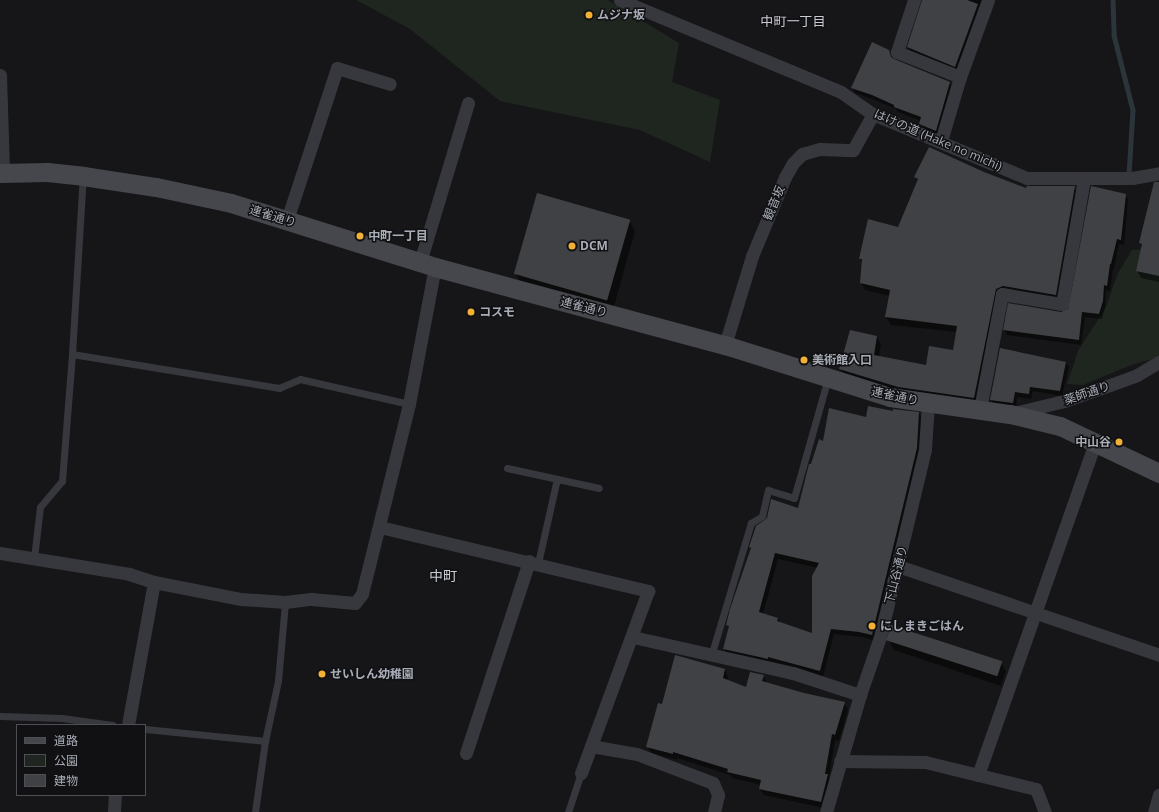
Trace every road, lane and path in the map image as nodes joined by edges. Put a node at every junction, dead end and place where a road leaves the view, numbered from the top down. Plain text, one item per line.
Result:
1 (620, 0) edge
2 (914, 0) edge
3 (988, 0) edge
4 (647, 5) edge
5 (0, 75) edge
6 (960, 77) junction
7 (390, 84) dead end
8 (468, 103) dead end
9 (873, 114) junction
10 (941, 141) junction
11 (1, 173) edge
12 (1159, 173) edge
13 (83, 176) junction
14 (1084, 179) junction
15 (287, 220) junction
16 (428, 265) junction
17 (725, 345) junction
18 (72, 354) junction
19 (1159, 362) edge
20 (828, 378) junction
21 (928, 403) junction
22 (409, 404) junction
23 (980, 410) junction
24 (1010, 414) junction
25 (1095, 443) junction
26 (508, 468) dead end
27 (1159, 473) edge
28 (557, 479) junction
29 (599, 488) dead end
30 (380, 527) junction
31 (0, 553) edge
32 (34, 558) junction
33 (533, 562) junction
34 (898, 566) junction
35 (154, 582) junction
36 (285, 602) junction
37 (1037, 613) junction
38 (633, 637) junction
39 (1159, 655) edge
40 (711, 656) junction
41 (860, 695) junction
42 (0, 716) edge
43 (106, 724) edge
44 (128, 724) edge
45 (146, 729) edge
46 (265, 741) junction
47 (591, 746) junction
48 (466, 753) dead end
49 (840, 761) junction
50 (582, 773) joint
51 (978, 775) junction
52 (1159, 795) edge
53 (115, 796) edge
54 (114, 812) edge
55 (255, 812) edge
56 (568, 812) edge
57 (714, 812) edge
58 (826, 812) edge
59 (1045, 812) edge
60 (1154, 812) edge

1 - 4 street, はけの道 (Hake no michi)
2 - 6 street
3 - 6 street
4 - 9 street, はけの道 (Hake no michi)
5 - 11 street
6 - 10 street
7 - 15 street
8 - 16 street
9 - 10 street, はけの道 (Hake no michi)
9 - 17 street, 観音坂
10 - 14 street, はけの道 (Hake no michi)
11 - 13 main road, 連雀通り
12 - 14 street, はけの道 (Hake no michi)
13 - 15 main road, 連雀通り
13 - 18 lane
14 - 23 street
15 - 16 main road, 連雀通り
16 - 17 main road, 連雀通り
16 - 22 street
17 - 20 main road, 連雀通り
18 - 22 lane
18 - 32 lane
19 - 24 street, 薬師通り
20 - 21 main road, 連雀通り
20 - 40 lane
21 - 23 main road, 連雀通り
21 - 34 street, 下山谷通り
22 - 30 street
23 - 24 main road, 連雀通り
24 - 25 main road, 連雀通り
25 - 27 main road, 連雀通り
25 - 37 street
26 - 28 lane
28 - 29 lane
28 - 33 lane
30 - 33 street
30 - 36 street
31 - 32 street
32 - 35 street
33 - 38 street
33 - 48 street
34 - 37 street
34 - 41 street, 下山谷通り
35 - 36 street
35 - 44 street
36 - 46 lane
37 - 39 street
37 - 51 street
38 - 40 street
38 - 47 street
40 - 41 street
41 - 49 street, 下山谷通り
42 - 43 lane
45 - 46 lane
46 - 55 lane
47 - 50 street
47 - 57 street
49 - 51 street
49 - 58 street, 下山谷通り
50 - 56 lane
51 - 59 street
52 - 60 street
53 - 54 street

